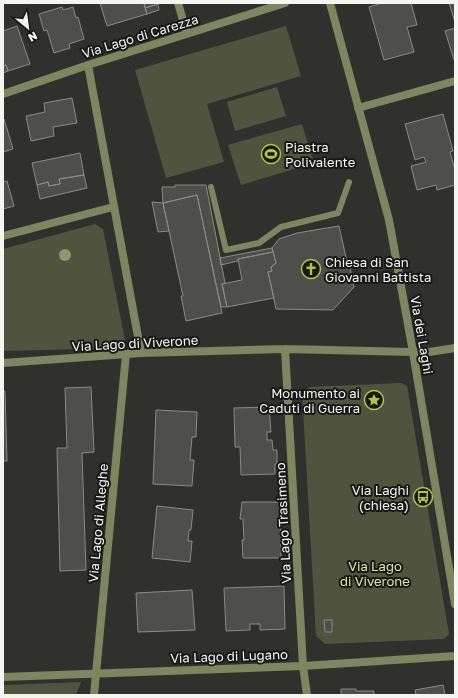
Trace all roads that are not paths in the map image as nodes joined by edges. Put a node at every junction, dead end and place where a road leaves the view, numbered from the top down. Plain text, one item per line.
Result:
1 (178, 3) edge
2 (285, 3) edge
3 (330, 3) edge
4 (186, 34) junction
5 (88, 65) junction
6 (455, 81) edge
7 (3, 94) edge
8 (358, 108) junction
9 (350, 182) dead end
10 (212, 187) dead end
11 (113, 207) junction
12 (3, 236) edge
13 (285, 348) junction
14 (455, 348) edge
15 (413, 352) junction
16 (141, 353) junction
17 (126, 354) junction
18 (3, 362) edge
19 (452, 562) edge
20 (455, 604) edge
21 (455, 656) edge
22 (303, 666) junction
23 (96, 673) junction
24 (3, 677) edge
25 (94, 695) edge
26 (307, 695) edge

1 - 4 street
2 - 4 street, Via Lago di Carezza
3 - 8 street, Via dei Laghi
4 - 5 street, Via Lago di Carezza
5 - 7 street, Via Lago di Carezza
5 - 11 street
6 - 8 street
8 - 15 street, Via dei Laghi
9 - 10 lane
11 - 12 street
11 - 16 street
13 - 15 street, Via Lago di Viverone
13 - 16 street, Via Lago di Viverone
13 - 22 street, Via Lago Trasimeno
14 - 15 street, Via Lago di Viverone
15 - 19 street, Via dei Laghi
16 - 17 street, Via Lago di Viverone
17 - 18 street, Via Lago di Viverone
17 - 23 street, Via Lago di Alleghe
19 - 20 street, Via dei Laghi
21 - 22 street, Via Lago di Lugano
22 - 23 street, Via Lago di Lugano
22 - 26 street, Via Lago Trasimeno
23 - 24 street, Via Lago di Lugano
23 - 25 street, Via Lago di Alleghe

